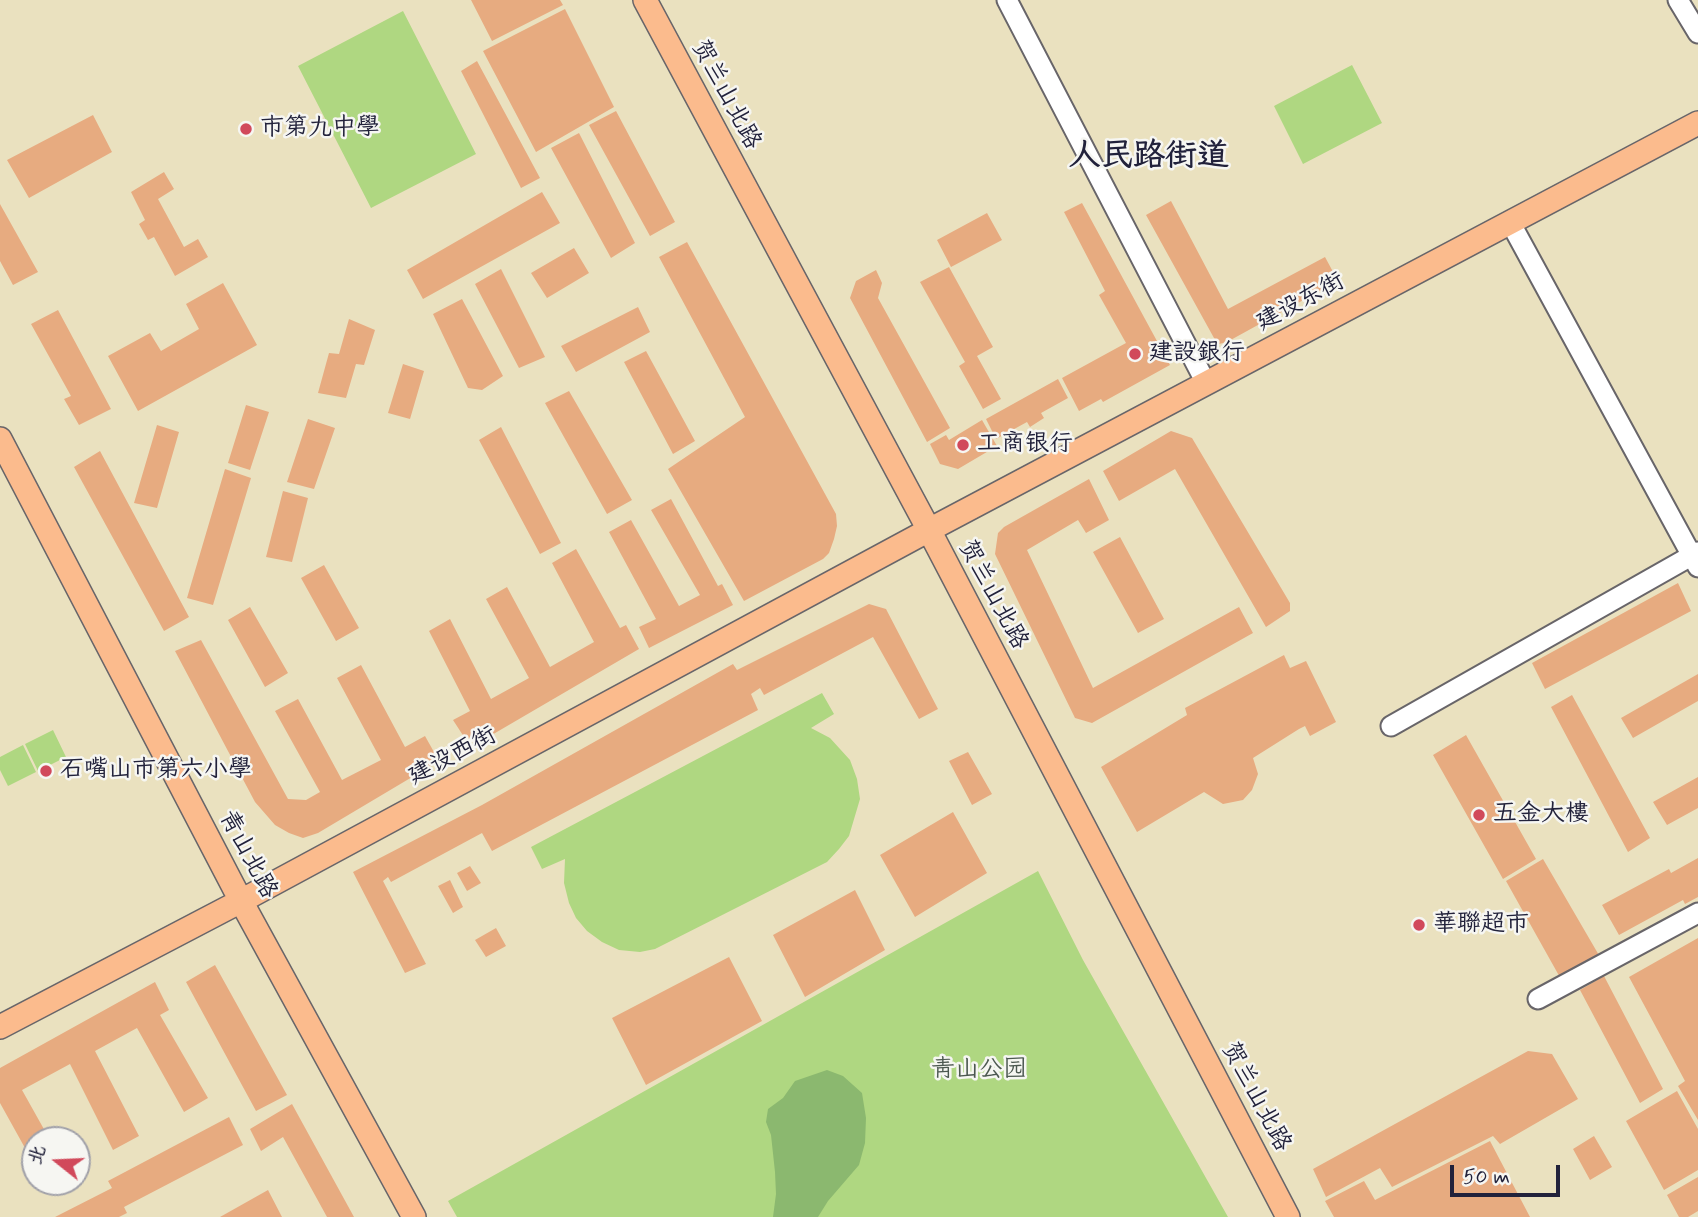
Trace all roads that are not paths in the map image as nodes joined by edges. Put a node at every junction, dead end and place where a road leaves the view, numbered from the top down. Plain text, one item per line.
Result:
1 (645, 0) edge
2 (1007, 0) edge
3 (1678, 0) edge
4 (1698, 33) edge
5 (1698, 122) edge
6 (1510, 222) junction
7 (1206, 383) junction
8 (0, 439) edge
9 (929, 530) junction
10 (1696, 558) edge
11 (1391, 726) dead end
12 (241, 901) junction
13 (1698, 914) edge
14 (1538, 999) dead end
15 (0, 1027) edge
16 (414, 1217) edge
17 (1288, 1217) edge

1 - 9 main road, 贺兰山北路
2 - 7 street
3 - 4 street
5 - 6 main road, 建设东街
6 - 7 main road, 建设东街
6 - 10 street
7 - 9 main road, 建设东街
8 - 12 main road, 青山北路
9 - 12 main road, 建设西街
9 - 17 main road, 贺兰山北路
10 - 11 street
12 - 15 main road, 建设西街
12 - 16 main road, 青山北路
13 - 14 street

